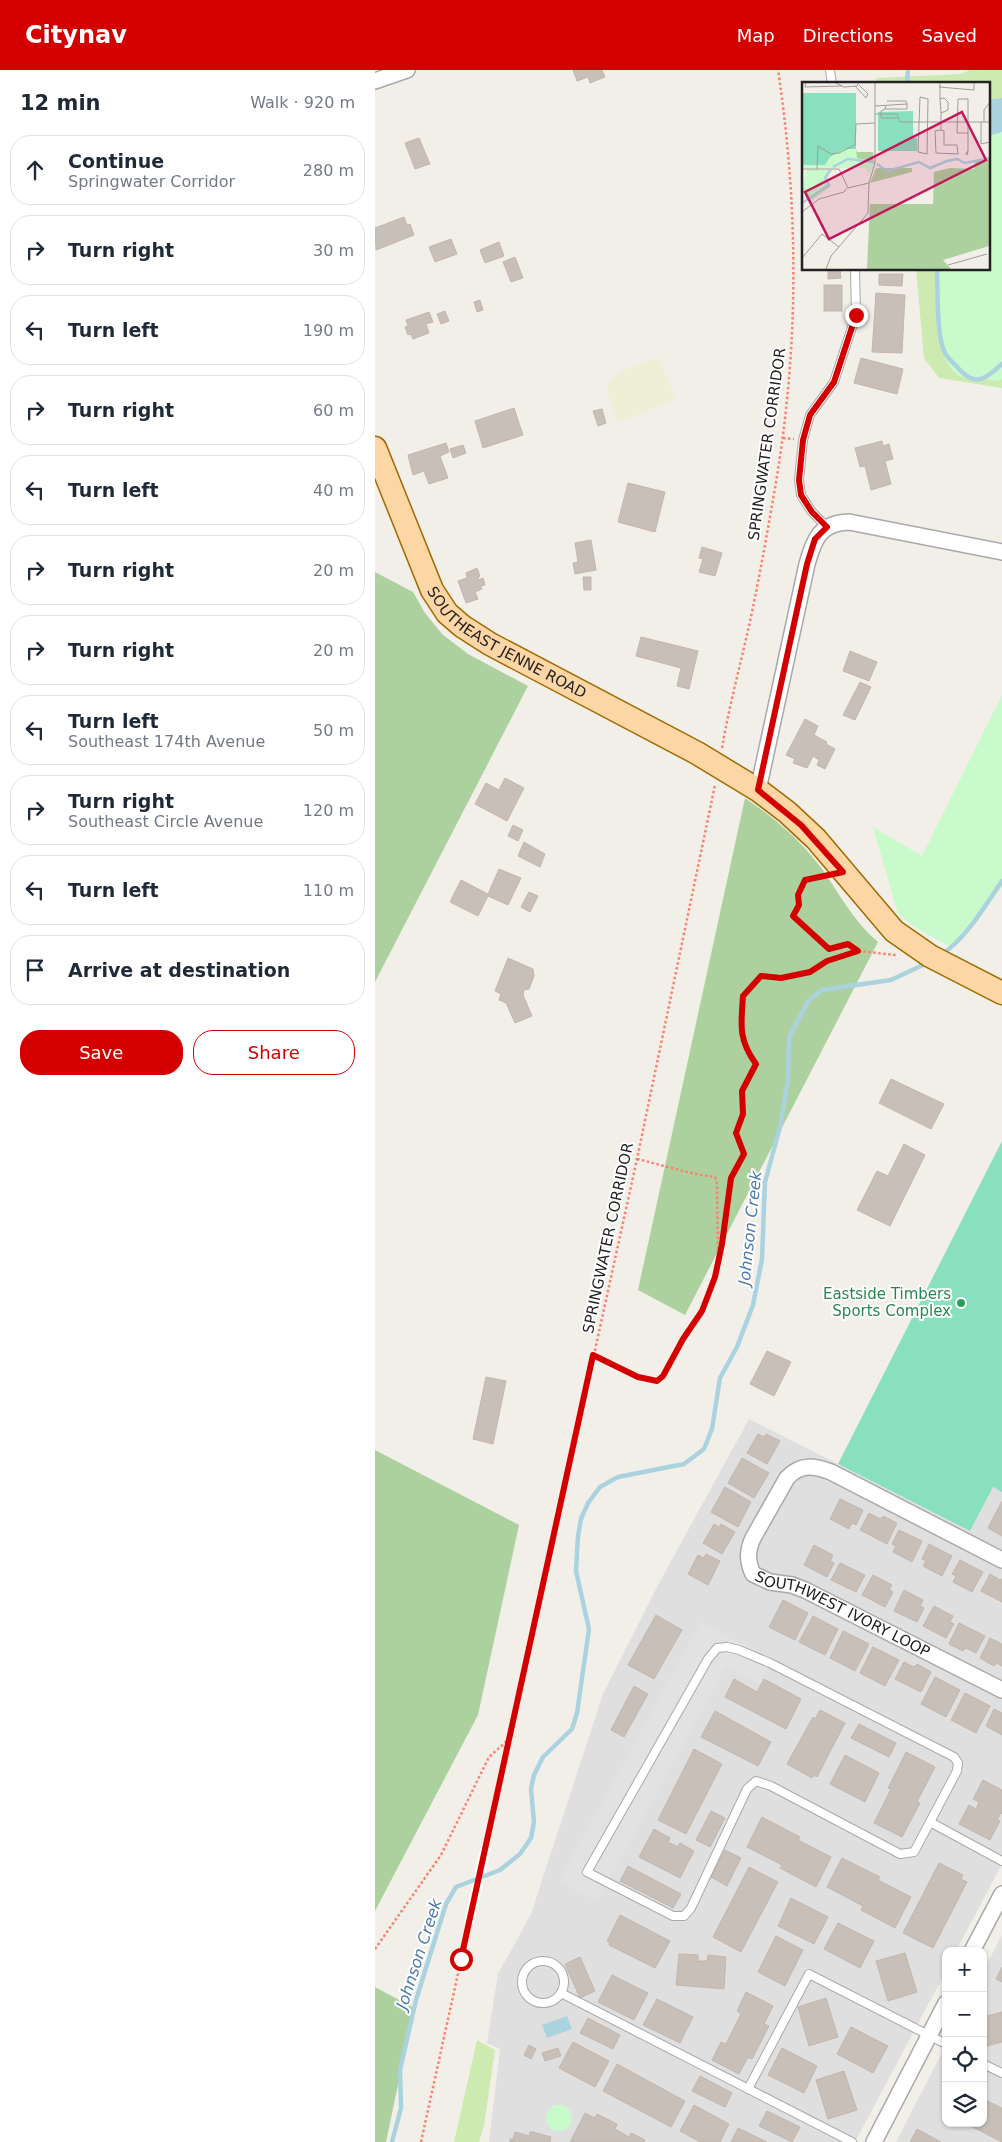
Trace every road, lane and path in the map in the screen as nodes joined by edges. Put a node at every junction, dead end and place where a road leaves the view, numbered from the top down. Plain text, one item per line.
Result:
1 (407, 70) edge
2 (778, 70) edge
3 (375, 81) edge
4 (855, 270) edge
5 (375, 448) edge
6 (827, 527) junction
7 (1002, 552) edge
8 (719, 764) junction
9 (758, 790) junction
10 (843, 872) junction
11 (912, 945) junction
12 (858, 951) junction
13 (1002, 993) edge
14 (637, 1159) junction
15 (718, 1262) junction
16 (593, 1355) junction
17 (1002, 1560) edge
18 (1002, 1690) edge
19 (508, 1740) junction
20 (930, 1822) junction
21 (1002, 1861) edge
22 (1002, 1894) edge
23 (975, 1947) edge
24 (375, 1949) edge
25 (561, 1993) junction
26 (942, 2010) edge
27 (929, 2035) junction
28 (942, 2042) edge
29 (987, 2066) edge
30 (1002, 2073) edge
31 (749, 2089) junction
32 (421, 2142) edge
33 (852, 2142) edge
34 (874, 2142) edge

1 - 3 street
2 - 8 path, SPRINGWATER CORRIDOR
4 - 6 lane
5 - 8 main road, SOUTHEAST JENNE ROAD
6 - 7 street
6 - 9 street
8 - 9 main road, SOUTHEAST JENNE ROAD
8 - 14 path, SPRINGWATER CORRIDOR
9 - 10 main road, SOUTHEAST JENNE ROAD
10 - 11 main road, SOUTHEAST JENNE ROAD
10 - 12 path
11 - 12 path
11 - 13 main road, SOUTHEAST JENNE ROAD
12 - 15 path
14 - 15 path
14 - 16 path, SPRINGWATER CORRIDOR
15 - 16 path
16 - 19 path, SPRINGWATER CORRIDOR
17 - 18 street, SOUTHWEST IVORY LOOP
19 - 24 path
19 - 32 path, SPRINGWATER CORRIDOR
20 - 20 lane
20 - 21 lane
22 - 23 street
25 - 25 lane
25 - 31 lane
26 - 27 street
27 - 28 lane
27 - 31 lane
27 - 34 street
29 - 30 lane
31 - 33 lane

